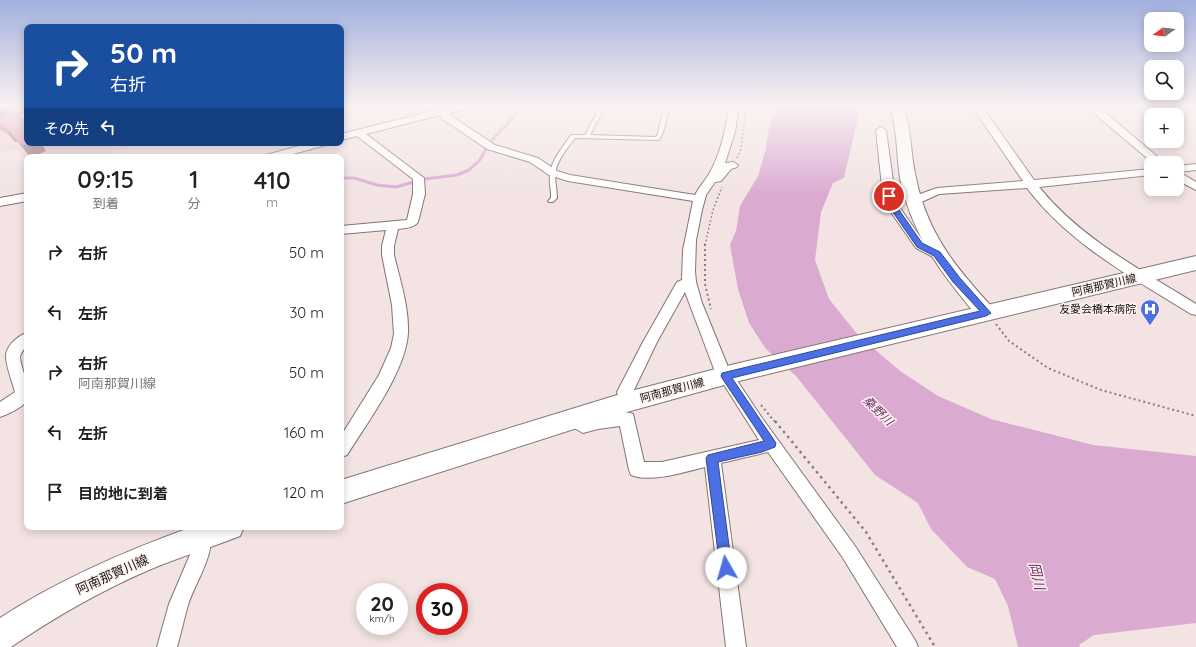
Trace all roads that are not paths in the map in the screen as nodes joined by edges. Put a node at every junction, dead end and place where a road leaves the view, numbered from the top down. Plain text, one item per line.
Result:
1 (362, 135) edge
2 (473, 135) edge
3 (660, 135) edge
4 (730, 135) edge
5 (882, 135) edge
6 (904, 135) edge
7 (997, 135) edge
8 (1125, 135) edge
9 (586, 137) joint
10 (311, 146) edge
11 (281, 154) edge
12 (1151, 156) edge
13 (732, 165) road end
14 (1196, 166) edge
15 (1184, 168) edge
16 (553, 173) junction
17 (1144, 173) edge
18 (1184, 180) edge
19 (1031, 184) junction
20 (1196, 188) edge
21 (24, 198) edge
22 (699, 199) junction
23 (551, 201) dead end
24 (913, 201) junction
25 (0, 202) edge
26 (393, 226) junction
27 (344, 230) edge
28 (937, 254) junction
29 (1196, 263) edge
30 (1141, 277) junction
31 (689, 282) junction
32 (1196, 310) edge
33 (979, 315) junction
34 (24, 341) edge
35 (736, 373) junction
36 (627, 402) junction
37 (0, 410) edge
38 (573, 419) junction
39 (771, 443) junction
40 (344, 445) edge
41 (712, 458) junction
42 (344, 491) edge
43 (222, 530) edge
44 (203, 536) junction
45 (3, 630) edge
46 (167, 647) edge
47 (736, 647) edge
48 (908, 647) edge

1 - 26 street
2 - 16 street
3 - 9 lane
4 - 22 street
5 - 28 street
6 - 24 street
7 - 19 street
8 - 12 street
9 - 16 lane
10 - 11 street
13 - 22 street
14 - 15 street
16 - 22 street
16 - 23 lane
17 - 19 street
18 - 20 street
19 - 24 street
19 - 30 street
21 - 25 street
22 - 31 street
24 - 28 street
26 - 27 street
26 - 40 street
28 - 33 street
29 - 30 main road, 阿南那賀川線
30 - 32 street
30 - 33 main road, 阿南那賀川線
31 - 35 street
31 - 36 street
33 - 35 main road, 阿南那賀川線
34 - 37 street
35 - 36 main road, 阿南那賀川線
35 - 39 street
36 - 38 main road, 阿南那賀川線
38 - 41 street
38 - 42 main road, 阿南那賀川線
39 - 41 street
39 - 48 street
41 - 47 street
43 - 44 main road, 阿南那賀川線
44 - 45 main road, 阿南那賀川線
44 - 46 street

